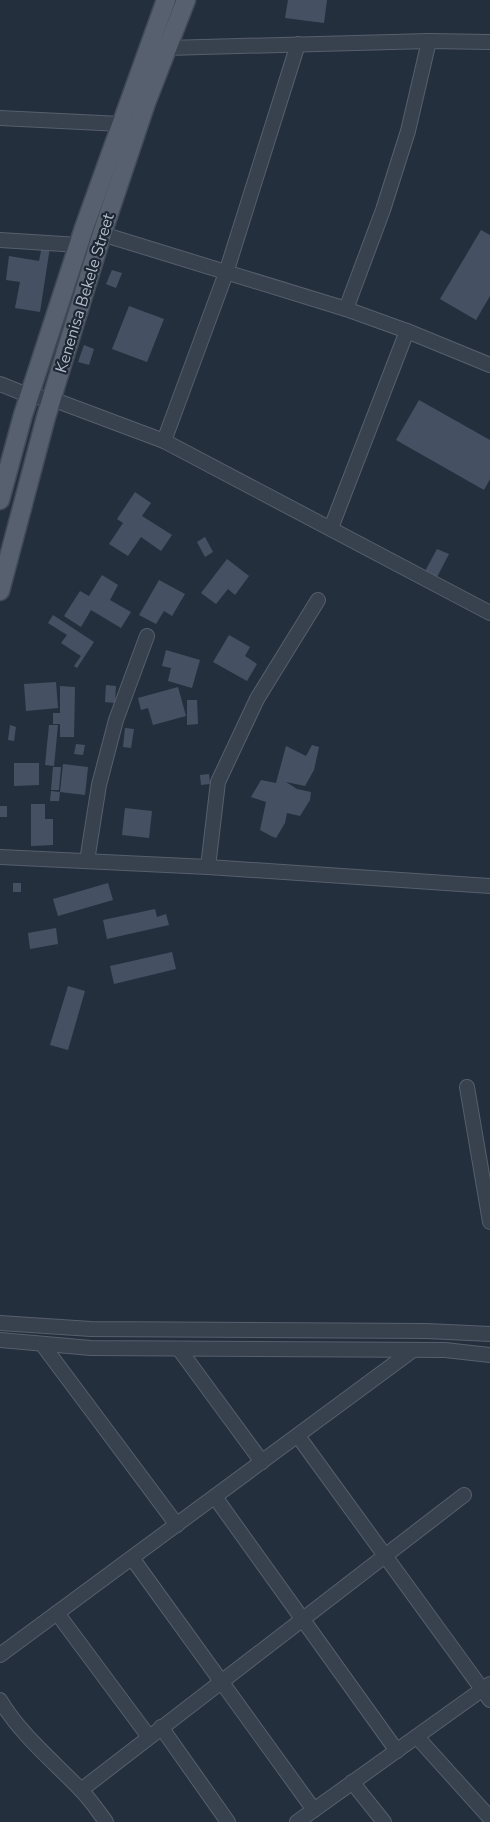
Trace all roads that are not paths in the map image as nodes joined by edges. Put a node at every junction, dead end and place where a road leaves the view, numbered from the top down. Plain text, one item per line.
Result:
1 (166, 0) edge
2 (186, 0) edge
3 (429, 41) junction
4 (490, 42) edge
5 (298, 44) junction
6 (167, 48) junction
7 (0, 118) edge
8 (121, 124) junction
9 (102, 234) junction
10 (0, 240) edge
11 (79, 245) junction
12 (226, 273) junction
13 (346, 309) junction
14 (407, 331) junction
15 (490, 365) edge
16 (0, 384) edge
17 (14, 393) edge
18 (52, 399) junction
19 (164, 441) junction
20 (0, 500) edge
21 (331, 528) junction
22 (0, 591) edge
23 (318, 600) dead end
24 (490, 614) edge
25 (147, 636) dead end
26 (0, 857) edge
27 (87, 861) junction
28 (207, 867) junction
29 (490, 886) edge
30 (467, 1087) dead end
31 (490, 1222) edge
32 (0, 1323) edge
33 (490, 1334) edge
34 (0, 1340) edge
35 (42, 1344) junction
36 (179, 1349) junction
37 (413, 1350) junction
38 (490, 1355) edge
39 (298, 1436) junction
40 (262, 1462) junction
41 (464, 1495) dead end
42 (215, 1497) junction
43 (177, 1525) junction
44 (385, 1555) junction
45 (132, 1558) junction
46 (57, 1613) junction
47 (302, 1619) junction
48 (0, 1656) edge
49 (221, 1681) junction
50 (487, 1691) edge
51 (0, 1700) edge
52 (161, 1727) junction
53 (148, 1737) junction
54 (417, 1737) junction
55 (397, 1751) junction
56 (352, 1782) junction
57 (81, 1790) junction
58 (314, 1810) junction
59 (490, 1818) edge
60 (106, 1822) edge
61 (228, 1822) edge
62 (297, 1822) edge
63 (384, 1822) edge

1 - 8 main road, Kenenisa Bekele Street
2 - 6 main road, Kenenisa Bekele Street
3 - 4 street
3 - 5 street
3 - 13 street
5 - 6 street
5 - 12 street
6 - 9 main road, Kenenisa Bekele Street
7 - 8 street
8 - 11 main road, Kenenisa Bekele Street
9 - 12 street
9 - 18 main road, Kenenisa Bekele Street
10 - 11 street
11 - 17 main road, Kenenisa Bekele Street
12 - 13 street
12 - 19 street
13 - 14 street
14 - 15 street
14 - 21 street
16 - 17 street
17 - 18 street
17 - 20 main road, Kenenisa Bekele Street
18 - 19 street
18 - 22 main road, Kenenisa Bekele Street
19 - 21 street
21 - 24 street
23 - 28 street
25 - 27 street
26 - 27 street
27 - 28 street
28 - 29 street
30 - 31 street
32 - 33 street
34 - 35 street
35 - 36 street
35 - 43 street
36 - 37 street
36 - 40 street
37 - 38 street
37 - 39 street
39 - 40 street
39 - 44 street
40 - 42 street
41 - 44 street
42 - 43 street
42 - 47 street
43 - 45 street
44 - 47 street
44 - 50 street
45 - 46 street
45 - 49 street
46 - 48 street
46 - 53 street
47 - 49 street
47 - 55 street
49 - 52 street
49 - 58 street
50 - 54 street
51 - 57 street
52 - 53 street
52 - 61 street
53 - 57 street
54 - 55 street
54 - 59 street
55 - 56 street
56 - 58 street
56 - 63 street
57 - 60 street
58 - 62 street

